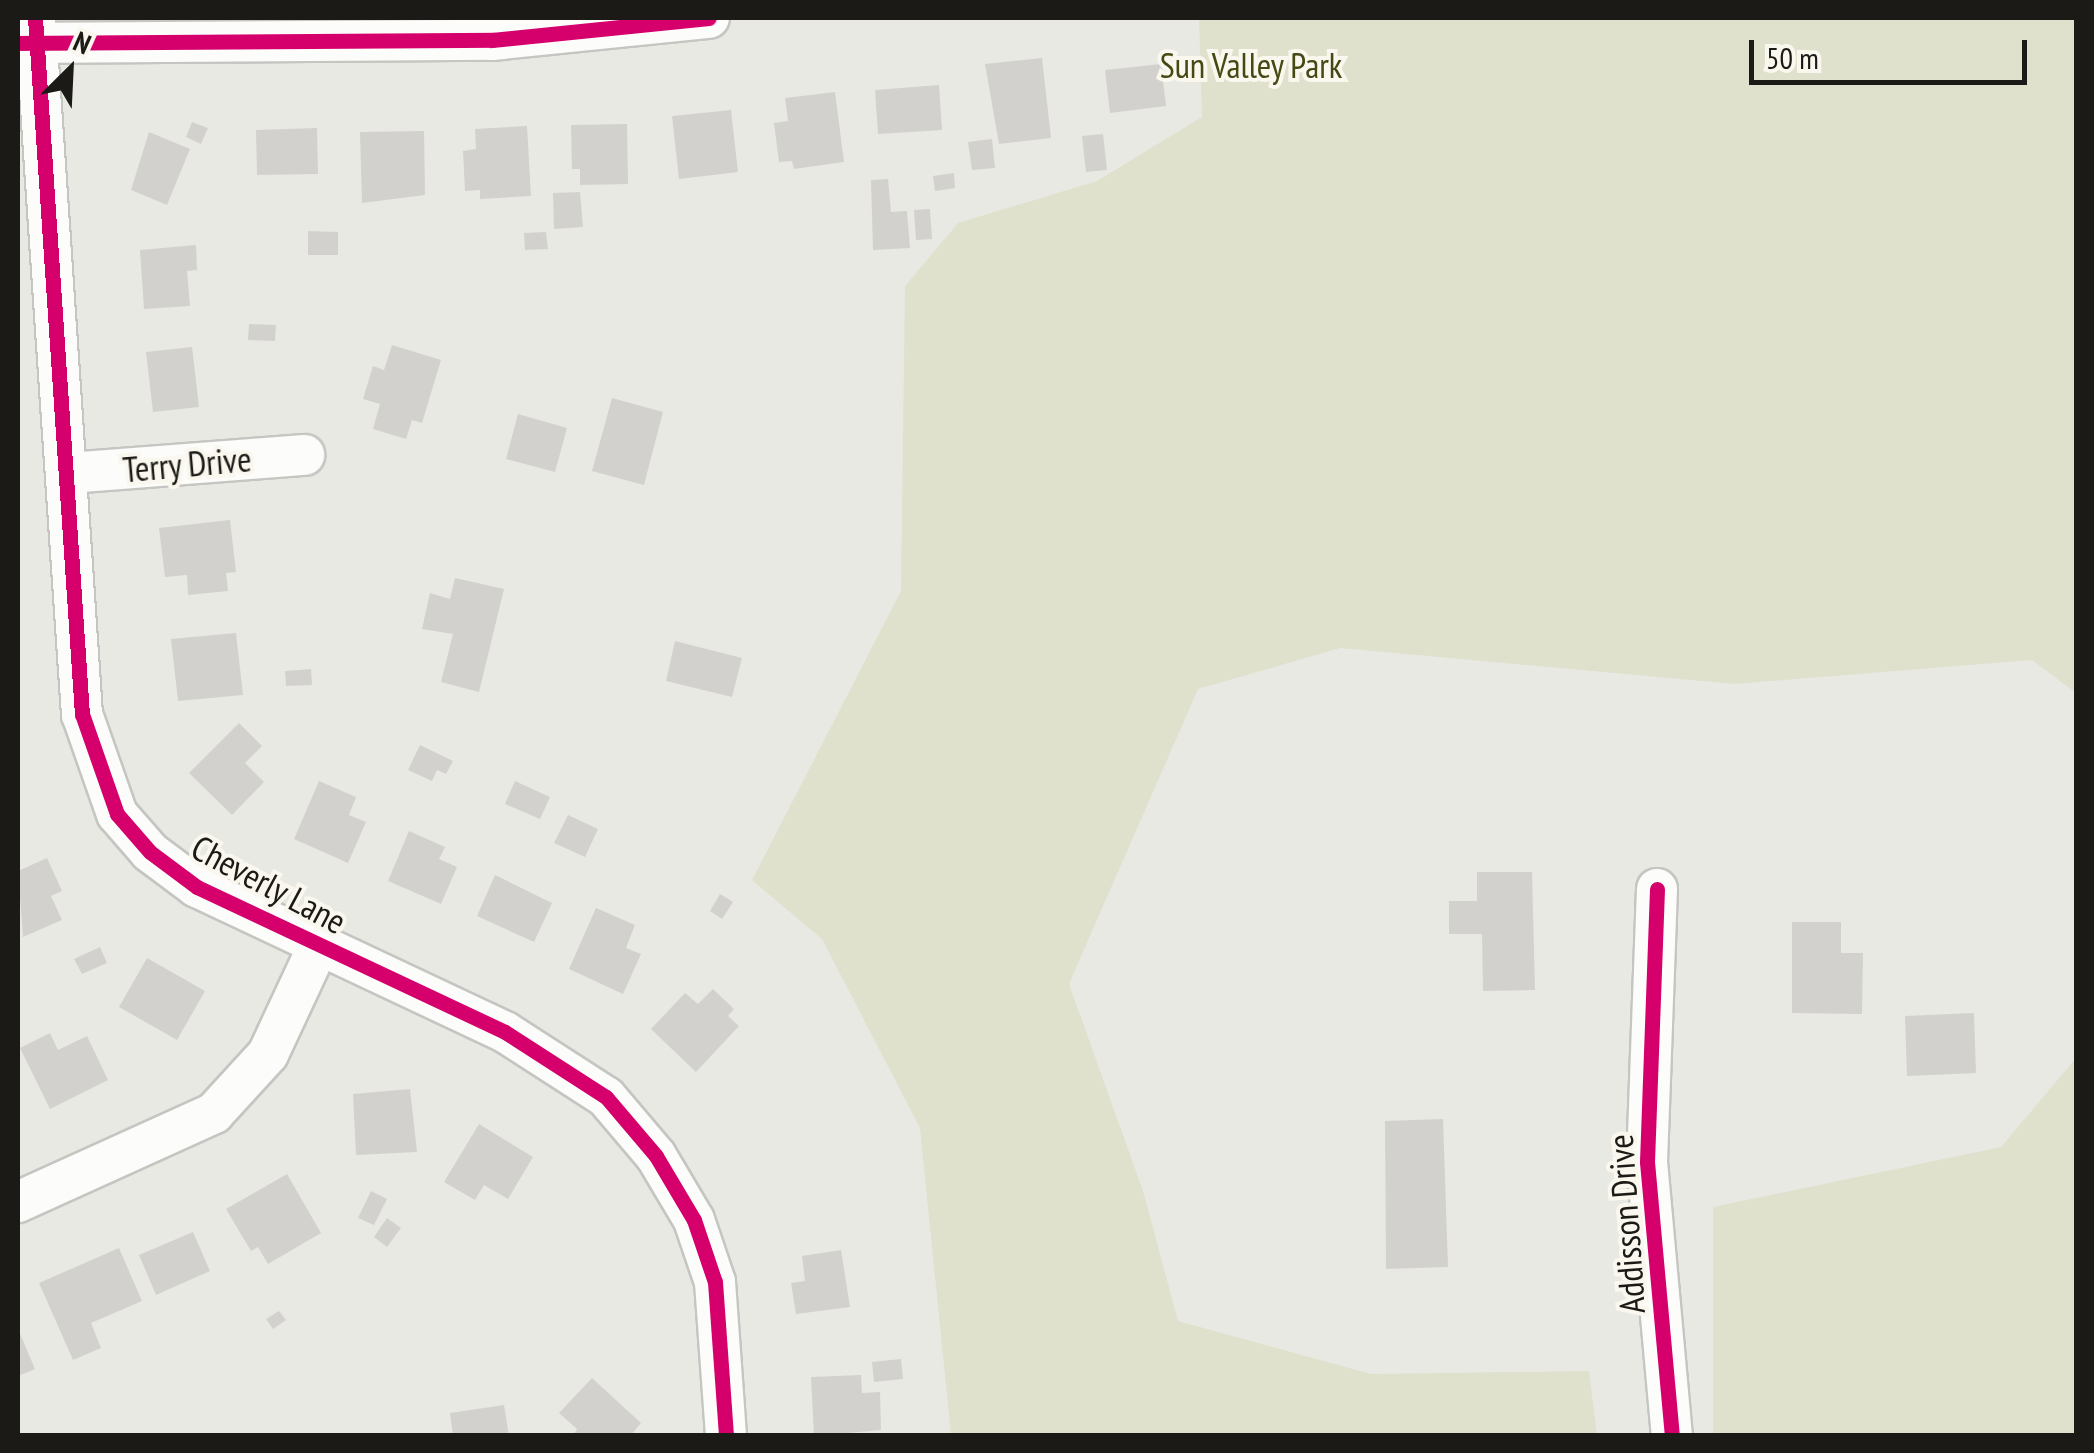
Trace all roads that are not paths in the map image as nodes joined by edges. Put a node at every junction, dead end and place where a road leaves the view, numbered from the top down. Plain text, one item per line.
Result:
1 (709, 18) edge
2 (491, 29) edge
3 (29, 34) edge
4 (304, 455) dead end
5 (69, 473) junction
6 (1657, 889) dead end
7 (318, 947) junction
8 (18, 1202) edge
9 (726, 1436) edge
10 (1672, 1436) edge

1 - 2 street
2 - 3 street
3 - 5 street, Cheverly Lane
4 - 5 street, Terry Drive
5 - 7 street, Cheverly Lane
6 - 10 street, Addisson Drive
7 - 8 street
7 - 9 street, Cheverly Lane

